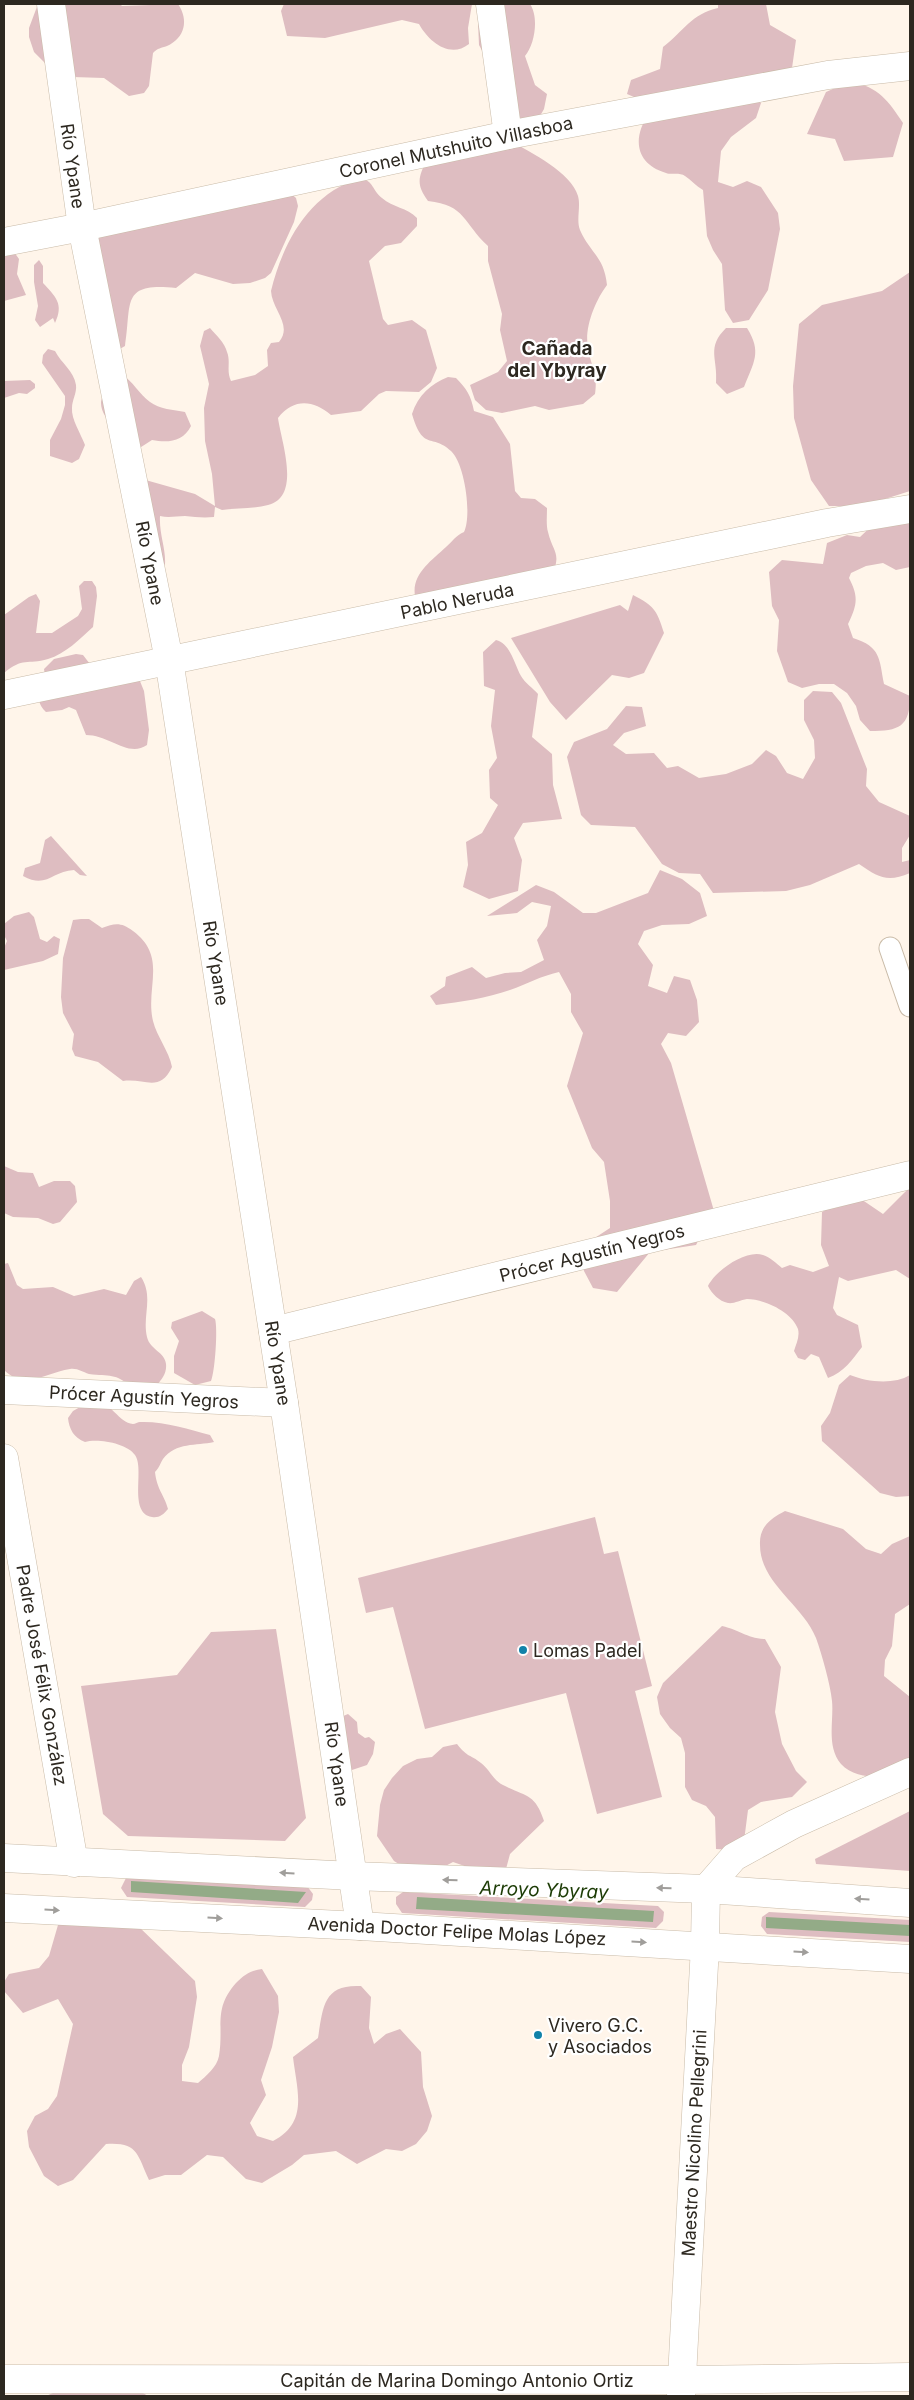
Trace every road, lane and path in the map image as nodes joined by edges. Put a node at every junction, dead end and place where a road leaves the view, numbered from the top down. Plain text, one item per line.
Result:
1 (51, 4) edge
2 (490, 4) edge
3 (910, 66) edge
4 (508, 135) junction
5 (82, 227) junction
6 (4, 242) edge
7 (910, 509) edge
8 (169, 660) junction
9 (4, 695) edge
10 (890, 948) dead end
11 (910, 1006) edge
12 (910, 1175) edge
13 (273, 1331) junction
14 (4, 1390) edge
15 (284, 1404) junction
16 (4, 1458) edge
17 (910, 1772) edge
18 (4, 1858) edge
19 (74, 1863) junction
20 (354, 1876) junction
21 (706, 1889) junction
22 (910, 1903) edge
23 (4, 1908) edge
24 (360, 1926) junction
25 (705, 1946) junction
26 (910, 1959) edge
27 (910, 2377) edge
28 (4, 2378) edge
29 (681, 2388) edge

1 - 5 street, Río Ypane
2 - 4 street
3 - 4 street, Coronel Mutshuito Villasboa
4 - 5 street, Coronel Mutshuito Villasboa
5 - 6 street, Coronel Mutshuito Villasboa
5 - 8 street, Río Ypane
7 - 8 street, Pablo Neruda
8 - 9 street, Pablo Neruda
8 - 13 street, Río Ypane
10 - 11 lane
12 - 13 street, Prócer Agustín Yegros
13 - 15 street, Río Ypane
14 - 15 street, Prócer Agustín Yegros
15 - 20 street, Río Ypane
16 - 19 street, Padre José Félix González
17 - 21 street
18 - 19 street
20 -> 19 street
21 -> 20 street
20 - 24 street, Río Ypane
22 -> 21 street
21 - 25 street, Maestro Nicolino Pellegrini
23 -> 24 street, Avenida Doctor Felipe Molas López
24 -> 25 street, Avenida Doctor Felipe Molas López
25 -> 26 street, Avenida Doctor Felipe Molas López
25 - 29 street, Maestro Nicolino Pellegrini
27 - 29 street, Capitán de Marina Domingo Antonio Ortiz
28 - 29 street, Capitán de Marina Domingo Antonio Ortiz

